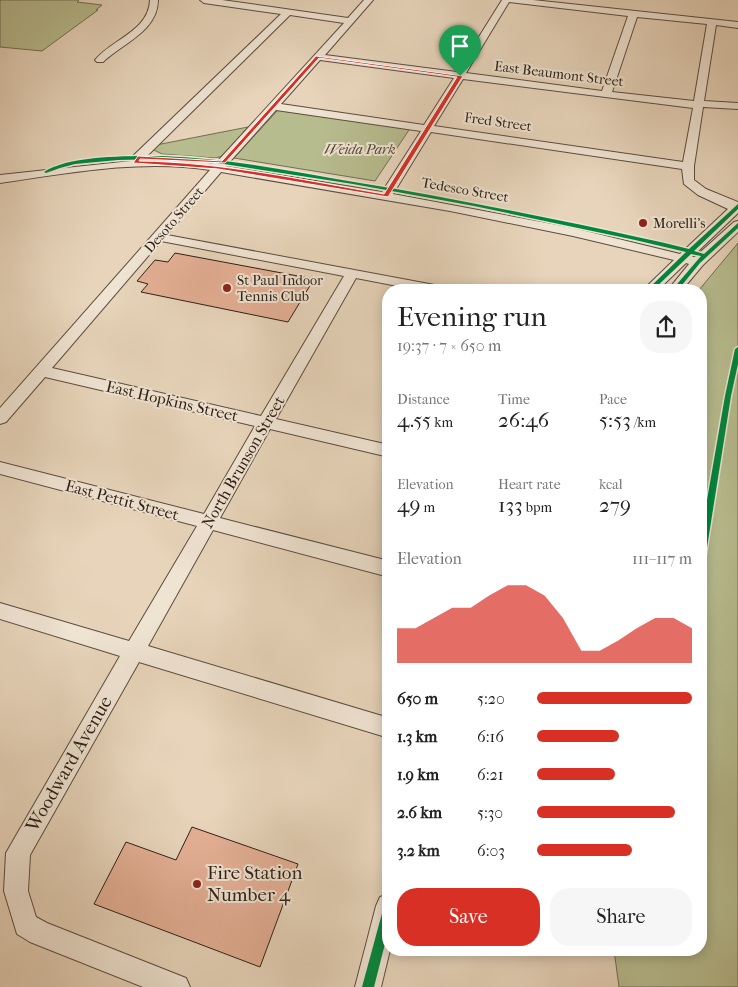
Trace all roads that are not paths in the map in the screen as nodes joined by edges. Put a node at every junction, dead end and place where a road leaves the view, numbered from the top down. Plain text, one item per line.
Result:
1 (154, 0) edge
2 (204, 0) edge
3 (369, 0) edge
4 (508, 0) edge
5 (620, 0) edge
6 (288, 12) junction
7 (616, 12) junction
8 (633, 14) junction
9 (350, 21) junction
10 (712, 23) junction
11 (738, 25) edge
12 (318, 57) junction
13 (100, 60) dead end
14 (460, 76) junction
15 (606, 94) junction
16 (699, 104) junction
17 (273, 106) junction
18 (738, 106) edge
19 (427, 128) junction
20 (137, 160) junction
21 (221, 165) junction
22 (688, 166) junction
23 (0, 179) edge
24 (388, 192) junction
25 (737, 207) edge
26 (738, 225) edge
27 (159, 237) junction
28 (686, 254) junction
29 (701, 259) junction
30 (352, 274) junction
31 (407, 284) edge
32 (656, 284) edge
33 (679, 284) edge
34 (42, 371) junction
35 (0, 418) edge
36 (265, 422) junction
37 (382, 449) edge
38 (0, 468) edge
39 (208, 522) junction
40 (382, 567) edge
41 (0, 611) edge
42 (134, 651) junction
43 (382, 726) edge
44 (382, 933) edge
45 (177, 987) edge
46 (368, 987) edge

1 - 13 street
2 - 6 street
3 - 9 street, Desoto Street
4 - 7 street
4 - 14 street
5 - 7 street
6 - 9 street
6 - 20 street
7 - 8 street
8 - 10 street
8 - 15 street
9 - 12 street, Desoto Street
10 - 11 street
10 - 16 street
12 - 14 street, East Beaumont Street
12 - 17 street, Desoto Street
14 - 15 street, East Beaumont Street
14 - 19 street
15 - 16 street, East Beaumont Street
16 - 18 street, East Beaumont Street
16 - 22 street
17 - 19 street, Fred Street
17 - 21 street, Desoto Street
19 - 22 street, Fred Street
19 - 24 street
20 - 21 street, Tedesco Street
20 - 23 street, Tedesco Street
21 - 24 street, Tedesco Street
21 - 27 street, Desoto Street
22 - 25 street
24 - 28 street, Tedesco Street
25 - 28 street
26 - 29 street
27 - 30 street
27 - 34 street, Desoto Street
28 - 29 street, Tedesco Street
28 - 32 street
29 - 33 street
30 - 31 street
30 - 36 street, North Brunson Street
34 - 35 street, Desoto Street
34 - 36 street, East Hopkins Street
36 - 37 street, East Hopkins Street
36 - 39 street, North Brunson Street
38 - 39 street, East Pettit Street
39 - 40 street, East Pettit Street
39 - 42 street, North Brunson Street
41 - 42 street
42 - 43 street
42 - 45 street, Woodward Avenue
44 - 46 street

